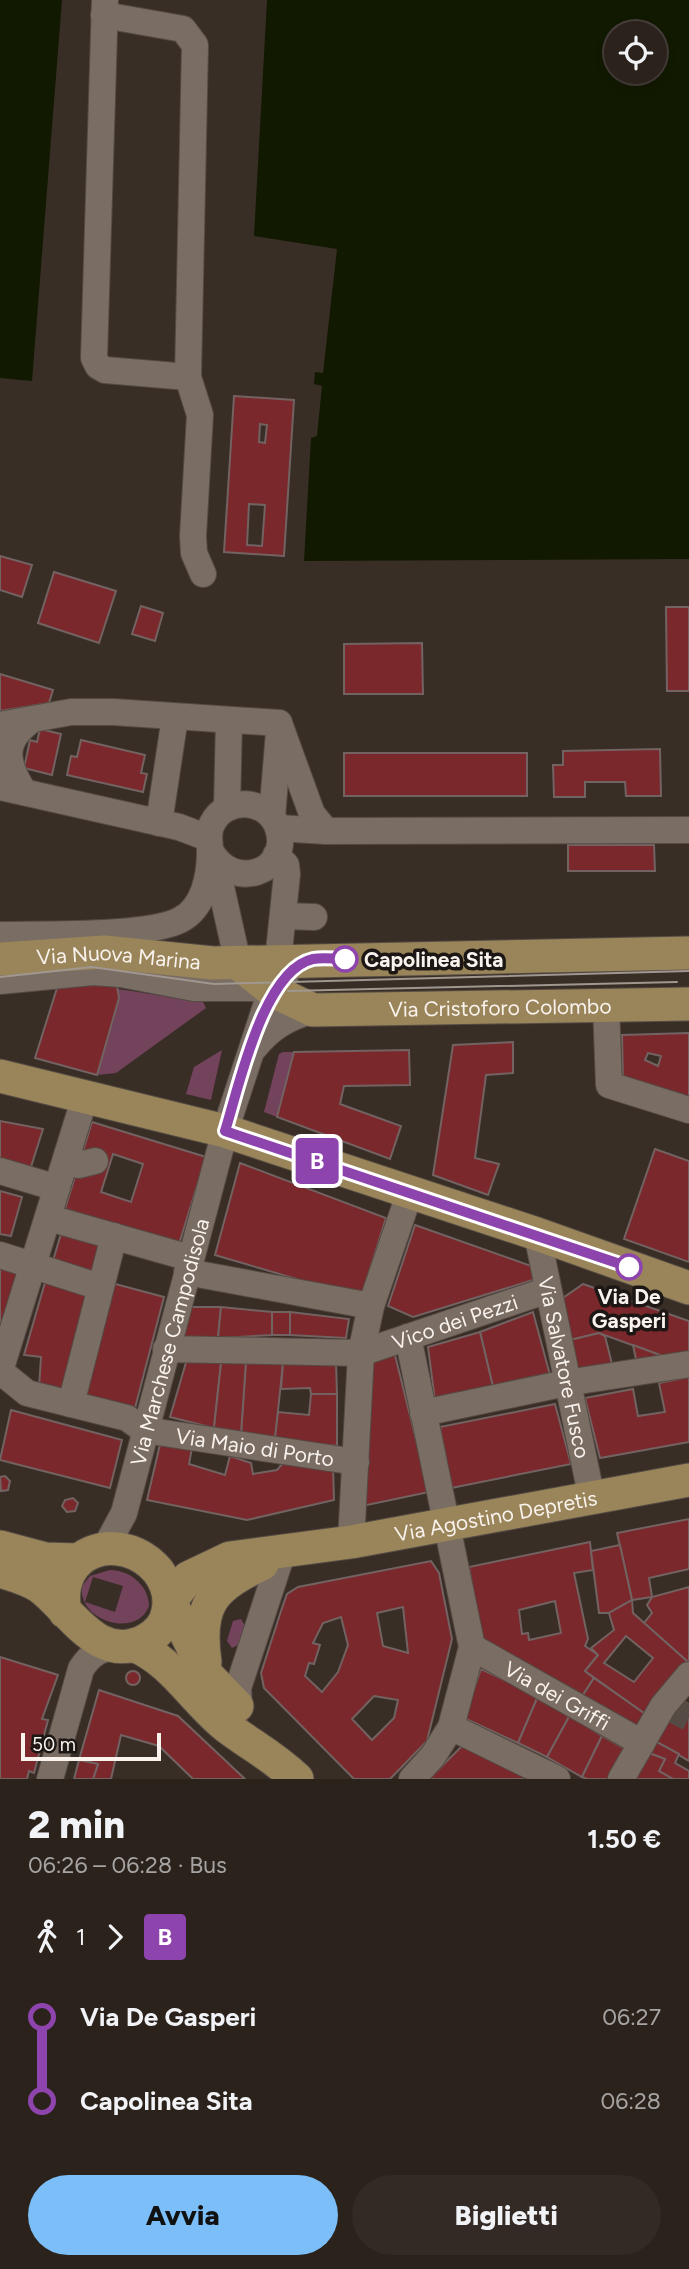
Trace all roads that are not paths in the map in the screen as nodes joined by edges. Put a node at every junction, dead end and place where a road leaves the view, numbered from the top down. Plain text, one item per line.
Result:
1 (105, 8) edge
2 (188, 377) junction
3 (203, 575) dead end
4 (175, 717) junction
5 (33, 719) junction
6 (229, 720) junction
7 (279, 723) junction
8 (0, 725) edge
9 (12, 790) edge
10 (227, 808) junction
11 (169, 825) junction
12 (689, 830) edge
13 (326, 831) junction
14 (276, 837) junction
15 (211, 849) junction
16 (203, 893) junction
17 (284, 916) junction
18 (314, 917) dead end
19 (0, 935) edge
20 (689, 953) edge
21 (0, 959) edge
22 (238, 963) junction
23 (273, 980) junction
24 (0, 981) edge
25 (208, 989) junction
26 (689, 1004) edge
27 (606, 1005) junction
28 (313, 1010) junction
29 (251, 1052) junction
30 (0, 1076) edge
31 (85, 1097) junction
32 (689, 1110) edge
33 (225, 1131) junction
34 (68, 1153) junction
35 (95, 1161) dead end
36 (0, 1171) edge
37 (0, 1186) edge
38 (411, 1192) junction
39 (53, 1203) junction
40 (537, 1234) junction
41 (114, 1236) junction
42 (0, 1255) edge
43 (189, 1265) junction
44 (34, 1267) junction
45 (100, 1287) junction
46 (689, 1289) edge
47 (548, 1290) junction
48 (371, 1306) junction
49 (408, 1337) junction
50 (166, 1349) junction
51 (361, 1353) junction
52 (689, 1364) edge
53 (0, 1371) edge
54 (566, 1383) junction
55 (71, 1404) junction
56 (423, 1413) junction
57 (144, 1430) junction
58 (356, 1462) junction
59 (689, 1480) edge
60 (592, 1499) junction
61 (445, 1524) junction
62 (352, 1542) junction
63 (0, 1547) edge
64 (291, 1554) junction
65 (91, 1555) junction
66 (0, 1571) edge
67 (170, 1601) junction
68 (65, 1612) junction
69 (125, 1645) junction
70 (472, 1647) junction
71 (206, 1674) junction
72 (689, 1675) edge
73 (239, 1708) junction
74 (451, 1727) junction
75 (642, 1743) junction
76 (273, 1756) junction
77 (50, 1779) edge
78 (297, 1779) edge
79 (412, 1779) edge
80 (557, 1779) edge
81 (621, 1779) edge

1 - 2 street
1 - 2 street
2 - 3 street
4 - 5 street
4 - 6 street
4 - 11 street
5 - 8 street
5 - 9 street
6 - 7 street
6 - 10 street
7 - 13 street
7 - 14 street
9 - 11 street
10 - 14 street
10 - 15 street
11 - 15 street
11 - 16 street
12 - 13 street
13 - 14 street
14 - 15 street
14 - 17 street, Via Marchese Campodisola
15 - 16 street
15 - 22 street
16 - 19 street
17 - 18 street
17 - 23 street, Via Marchese Campodisola
20 - 23 main road
21 - 22 main road, Via Nuova Marina
22 - 23 main road
22 - 25 street
23 - 25 street
23 - 28 main road
23 - 29 street, Via Marchese Campodisola
24 - 25 street
25 - 29 street
26 - 27 main road, Via Cristoforo Colombo
27 - 28 main road, Via Cristoforo Colombo
27 - 32 street
28 - 29 street
29 - 33 street, Via Marchese Campodisola
30 - 31 main road
31 - 33 main road
31 - 34 street
33 - 38 main road
33 - 43 street, Via Marchese Campodisola
34 - 35 street
34 - 39 street
36 - 39 street
37 - 39 street
38 - 40 main road
38 - 48 street
39 - 41 street
39 - 44 street
40 - 46 main road
40 - 47 street, Via Salvatore Fusco
41 - 43 street
41 - 45 street
42 - 44 street
43 - 48 street
43 - 50 street, Via Marchese Campodisola
44 - 45 street
44 - 53 street
45 - 55 street
47 - 49 street, Vico dei Pezzi
47 - 54 street, Via Salvatore Fusco
48 - 51 street
49 - 51 street, Vico dei Pezzi
49 - 56 street
50 - 51 street, Vico dei Pezzi
50 - 57 street, Via Marchese Campodisola
51 - 58 street
52 - 54 street
53 - 55 street, Via Maio di Porto
54 - 56 street
54 - 60 street, Via Salvatore Fusco
55 - 57 street, Via Maio di Porto
56 - 61 street
57 - 58 street, Via Maio di Porto
57 - 65 street, Via Marchese Campodisola
58 - 62 street
59 - 60 main road, Via Agostino Depretis
60 - 61 main road, Via Agostino Depretis
61 - 62 main road, Via Agostino Depretis
61 - 70 street
62 - 64 main road, Via Agostino Depretis
63 - 65 main road
64 - 67 main road
64 - 71 main road
64 - 73 street
65 - 67 main road
65 - 68 main road
66 - 68 main road
67 - 69 main road
67 - 71 main road
68 - 69 main road
69 - 76 main road
69 - 77 street
70 - 74 street
70 - 75 street, Via dei Griffi
71 - 73 main road
72 - 75 street
73 - 76 main road
74 - 79 street
74 - 80 street
75 - 81 street
76 - 78 main road

